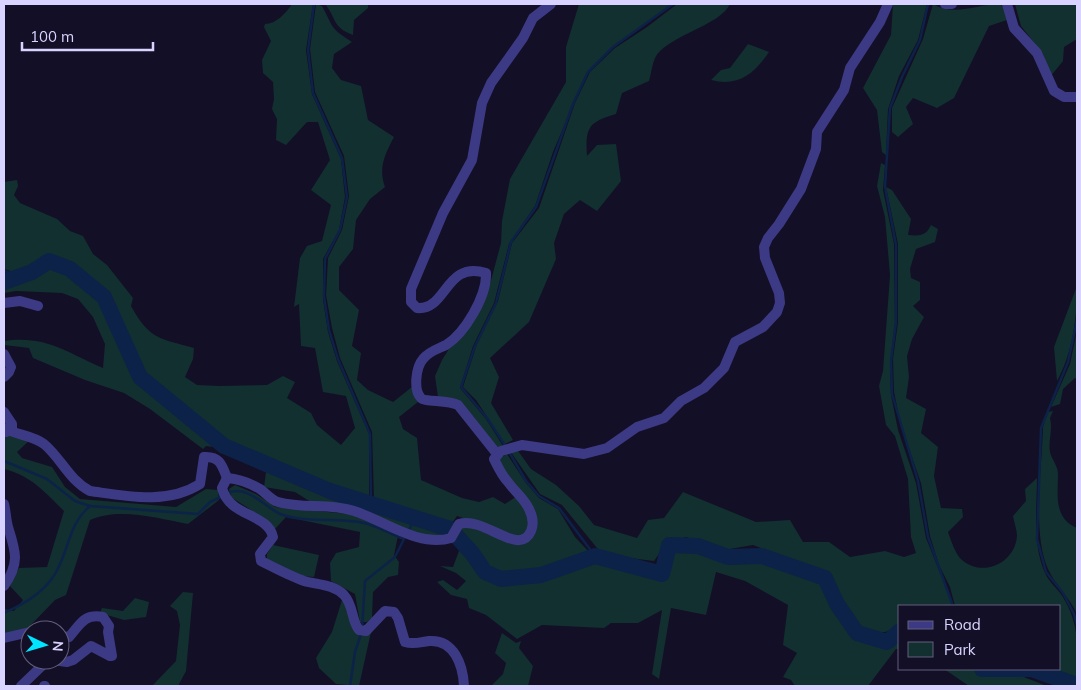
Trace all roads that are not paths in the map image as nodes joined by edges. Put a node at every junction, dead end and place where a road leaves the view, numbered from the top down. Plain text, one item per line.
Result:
1 (551, 4) edge
2 (888, 4) edge
3 (945, 4) edge
4 (952, 4) edge
5 (1007, 4) edge
6 (1077, 97) edge
7 (4, 303) edge
8 (38, 306) dead end
9 (4, 354) edge
10 (4, 377) edge
11 (4, 412) edge
12 (6, 430) edge
13 (499, 452) junction
14 (228, 478) junction
15 (4, 504) edge
16 (4, 586) edge
17 (20, 634) edge
18 (70, 635) edge
19 (4, 638) edge
20 (70, 661) edge
21 (38, 670) edge
22 (21, 686) edge
23 (464, 686) edge

1 - 13 street
2 - 13 street
3 - 4 street
5 - 6 street
7 - 8 street
9 - 10 street
11 - 12 street
12 - 14 street
13 - 14 street
14 - 23 street
15 - 16 street
17 - 19 street
18 - 20 street
21 - 22 street

